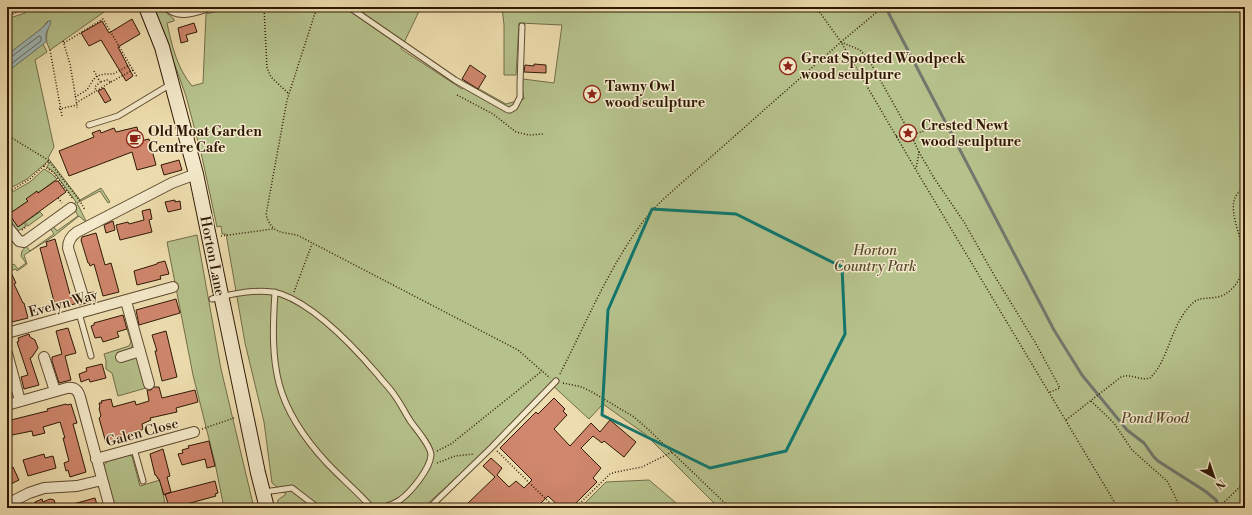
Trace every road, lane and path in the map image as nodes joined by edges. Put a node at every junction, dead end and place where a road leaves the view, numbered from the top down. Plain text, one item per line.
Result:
1 (30, 7) edge
2 (146, 7) edge
3 (165, 7) edge
4 (214, 7) edge
5 (264, 7) edge
6 (317, 7) edge
7 (349, 7) edge
8 (816, 7) edge
9 (883, 7) edge
10 (7, 16) edge
11 (522, 26) dead end
12 (841, 42) junction
13 (50, 50) dead end
14 (130, 64) junction
15 (133, 70) junction
16 (94, 71) dead end
17 (97, 76) junction
18 (137, 77) dead end
19 (100, 82) junction
20 (110, 82) junction
21 (172, 83) junction
22 (96, 91) junction
23 (289, 94) junction
24 (457, 95) dead end
25 (75, 97) junction
26 (77, 104) junction
27 (77, 108) dead end
28 (59, 109) junction
29 (62, 116) dead end
30 (88, 125) dead end
31 (935, 126) dead end
32 (542, 134) dead end
33 (7, 135) edge
34 (912, 135) junction
35 (896, 136) junction
36 (919, 152) junction
37 (49, 161) junction
38 (44, 166) junction
39 (916, 170) junction
40 (196, 174) junction
41 (1245, 188) edge
42 (7, 193) edge
43 (70, 208) joint
44 (85, 210) dead end
45 (7, 226) edge
46 (273, 229) junction
47 (219, 236) dead end
48 (312, 244) junction
49 (173, 287) dead end
50 (82, 292) dead end
51 (275, 292) junction
52 (217, 298) junction
53 (292, 298) junction
54 (126, 301) junction
55 (79, 313) junction
56 (7, 333) edge
57 (140, 351) junction
58 (7, 353) edge
59 (91, 356) dead end
60 (44, 357) dead end
61 (121, 357) dead end
62 (542, 371) junction
63 (556, 381) junction
64 (149, 384) dead end
65 (55, 391) junction
66 (1050, 392) junction
67 (20, 401) junction
68 (1091, 401) junction
69 (7, 405) edge
70 (237, 417) dead end
71 (1066, 420) junction
72 (194, 432) joint
73 (492, 447) junction
74 (134, 449) junction
75 (672, 452) junction
76 (431, 453) junction
77 (481, 458) junction
78 (96, 459) junction
79 (425, 470) junction
80 (102, 480) junction
81 (143, 481) dead end
82 (1245, 482) edge
83 (263, 492) junction
84 (7, 504) edge
85 (110, 508) edge
86 (267, 508) edge
87 (318, 508) edge
88 (372, 508) edge
89 (381, 508) edge
90 (429, 508) edge
91 (555, 508) edge
92 (575, 508) edge
93 (730, 508) edge
94 (1118, 508) edge
95 (1180, 508) edge
96 (1218, 508) edge

1 - 10 path
2 - 21 street, Horton Lane
3 - 4 lane
5 - 23 path
6 - 23 path
7 - 11 lane
8 - 12 path
9 - 12 path
12 - 34 path
12 - 35 path
12 - 63 path
13 - 28 path
14 - 15 path
14 - 17 path
14 - 25 path
15 - 18 path
15 - 20 path
16 - 17 path
17 - 19 path
17 - 25 path
19 - 20 path
19 - 22 path
20 - 22 path
21 - 30 lane
21 - 40 street, Horton Lane
22 - 26 path
23 - 46 path
24 - 32 path
25 - 26 path
26 - 27 path
26 - 28 path
28 - 29 path
31 - 34 path
33 - 37 path
34 - 35 path
34 - 36 path
35 - 39 path
36 - 39 path
36 - 66 path
37 - 38 path
37 - 44 path
38 - 42 path
38 - 43 path
39 - 66 path
40 - 50 street
40 - 52 street, Horton Lane
41 - 68 path
43 - 45 street
46 - 47 path
46 - 48 path
48 - 53 path
48 - 62 path
49 - 54 street, Evelyn Way
51 - 52 lane
51 - 53 lane
51 - 88 lane
52 - 83 street, Horton Lane
53 - 76 lane
54 - 55 street, Evelyn Way
54 - 57 street
55 - 56 street, Evelyn Way
55 - 59 lane
57 - 61 street
57 - 64 street
58 - 67 street
60 - 65 street
62 - 63 path
62 - 76 path
63 - 73 lane
63 - 75 path
65 - 67 street
65 - 78 street
66 - 71 path
67 - 69 street
68 - 71 path
68 - 95 path
70 - 72 path
71 - 94 path
72 - 74 street, Galen Close
73 - 77 lane
73 - 91 path
74 - 78 street, Galen Close
74 - 81 lane
75 - 92 path
75 - 93 path
76 - 79 lane
77 - 79 path
77 - 90 lane
78 - 80 street
79 - 89 lane
80 - 84 street
80 - 85 street
82 - 96 path
83 - 86 street, Horton Lane
83 - 87 lane

